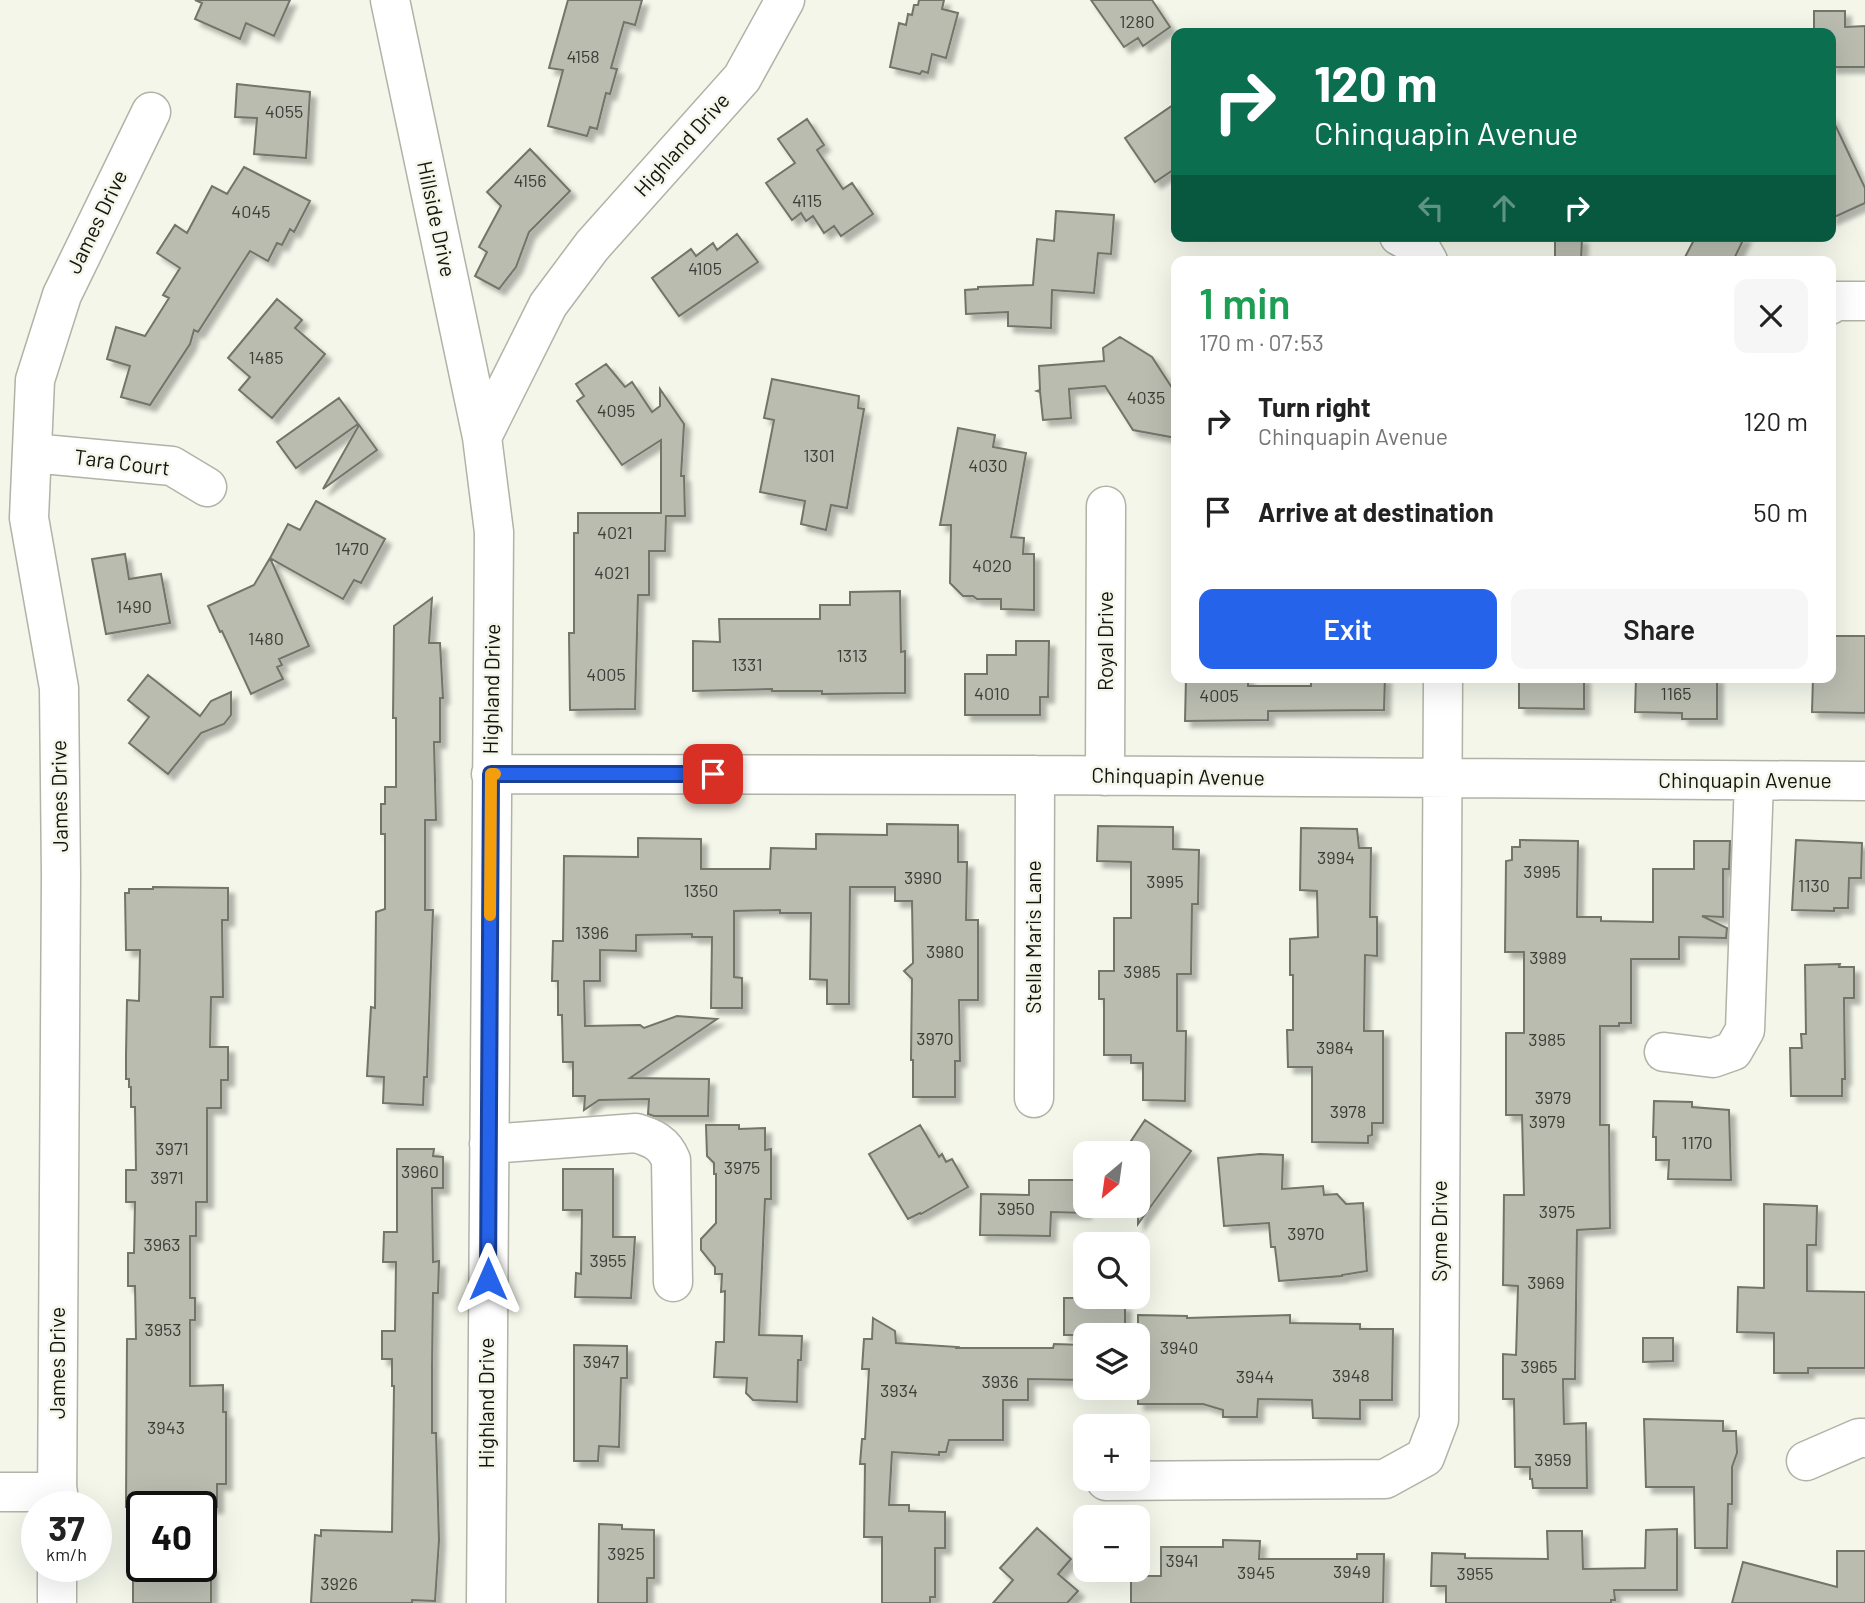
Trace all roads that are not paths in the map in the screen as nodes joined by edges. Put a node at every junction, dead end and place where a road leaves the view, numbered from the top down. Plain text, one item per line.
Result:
1 (390, 0) edge
2 (785, 0) edge
3 (151, 111) dead end
4 (1410, 242) edge
5 (1425, 256) edge
6 (1865, 300) edge
7 (1836, 301) edge
8 (482, 437) junction
9 (32, 453) junction
10 (207, 487) dead end
11 (1106, 506) dead end
12 (1443, 683) edge
13 (491, 774) junction
14 (1035, 775) junction
15 (1105, 776) junction
16 (1442, 779) junction
17 (1754, 781) junction
18 (1865, 781) edge
19 (1664, 1052) dead end
20 (1034, 1098) dead end
21 (489, 1144) junction
22 (673, 1282) dead end
23 (1865, 1438) edge
24 (1806, 1461) dead end
25 (1150, 1481) edge
26 (57, 1491) edge
27 (0, 1492) edge
28 (21, 1495) edge
29 (57, 1582) edge
30 (57, 1603) edge
31 (486, 1603) edge

1 - 8 street, Hillside Drive
2 - 8 street, Highland Drive
3 - 9 street, James Drive
4 - 5 street
6 - 7 street
8 - 13 street, Highland Drive
9 - 10 street, Tara Court
9 - 26 street, James Drive
11 - 15 street, Royal Drive
12 - 16 street, Syme Drive
13 - 14 street, Chinquapin Avenue
13 - 21 street, Highland Drive
14 - 15 street, Chinquapin Avenue
14 - 20 street, Stella Maris Lane
15 - 16 street, Chinquapin Avenue
16 - 17 street, Chinquapin Avenue
16 - 25 street, Syme Drive
17 - 18 street, Chinquapin Avenue
17 - 19 street
21 - 22 street
21 - 31 street, Highland Drive
23 - 24 street
27 - 28 street
29 - 30 street

